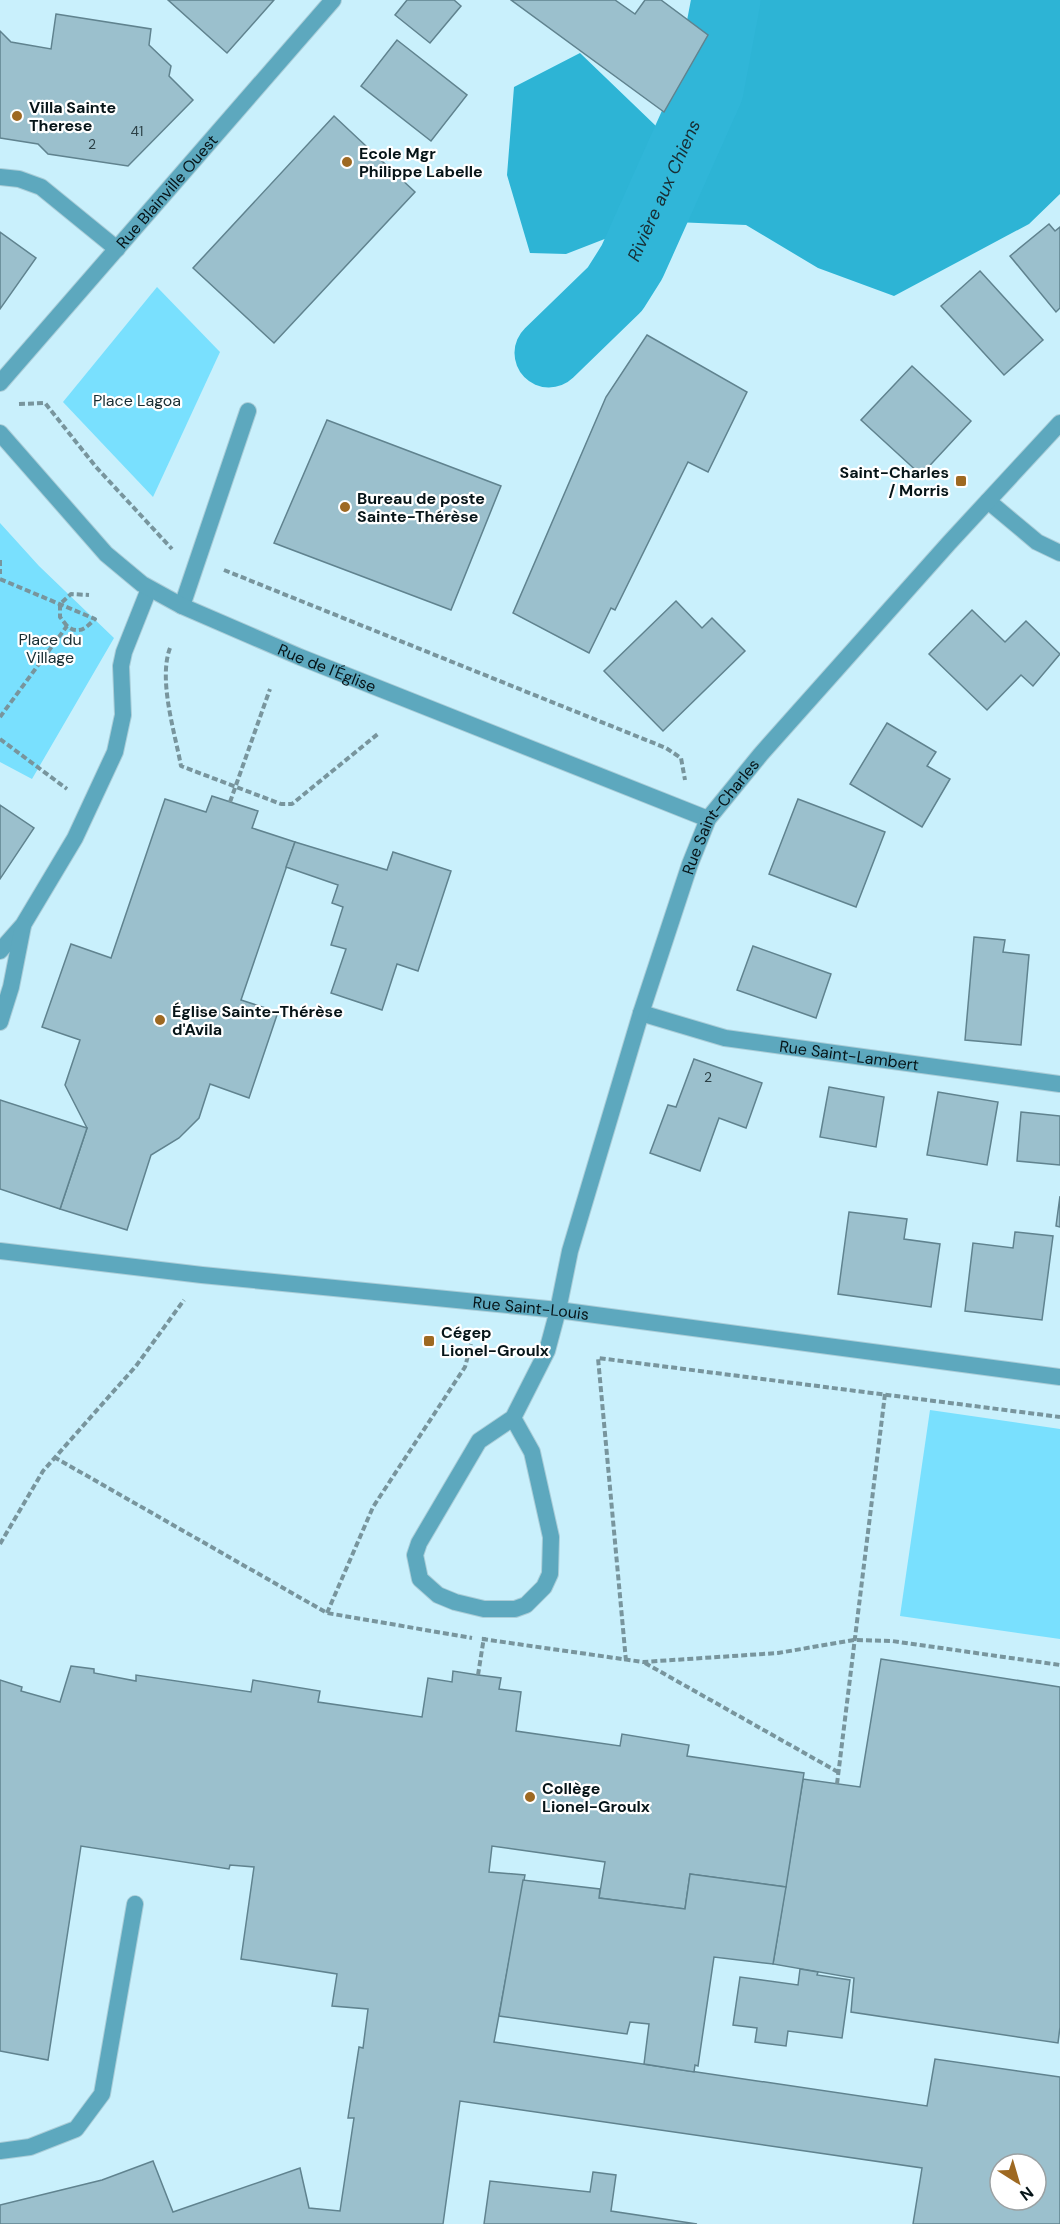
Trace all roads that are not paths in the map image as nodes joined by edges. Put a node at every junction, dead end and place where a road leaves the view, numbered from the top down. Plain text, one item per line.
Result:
1 (333, 0) edge
2 (0, 177) edge
3 (117, 249) junction
4 (0, 383) edge
5 (248, 411) dead end
6 (1060, 423) edge
7 (0, 433) edge
8 (988, 501) junction
9 (1060, 553) edge
10 (149, 589) junction
11 (182, 606) junction
12 (708, 819) junction
13 (23, 925) junction
14 (0, 951) edge
15 (641, 1013) junction
16 (0, 1022) edge
17 (1060, 1084) edge
18 (0, 1251) edge
19 (558, 1310) junction
20 (1060, 1377) edge
21 (513, 1418) junction
22 (135, 1904) dead end
23 (0, 2151) edge

1 - 3 street, Rue Blainville Ouest
2 - 3 street
3 - 4 street, Rue Blainville Ouest
5 - 11 street
6 - 8 street, Rue Saint-Charles
7 - 10 street, Rue de l'Église
8 - 9 street
8 - 12 street, Rue Saint-Charles
10 - 11 street, Rue de l'Église
10 - 13 street
11 - 12 street, Rue de l'Église
12 - 15 street, Rue Saint-Charles
13 - 14 street
13 - 16 street
15 - 17 street, Rue Saint-Lambert
15 - 19 street, Rue Saint-Charles
18 - 19 street, Rue Saint-Louis
19 - 20 street, Rue Saint-Louis
19 - 21 street, Rue Saint-Charles
21 - 21 street
22 - 23 street

